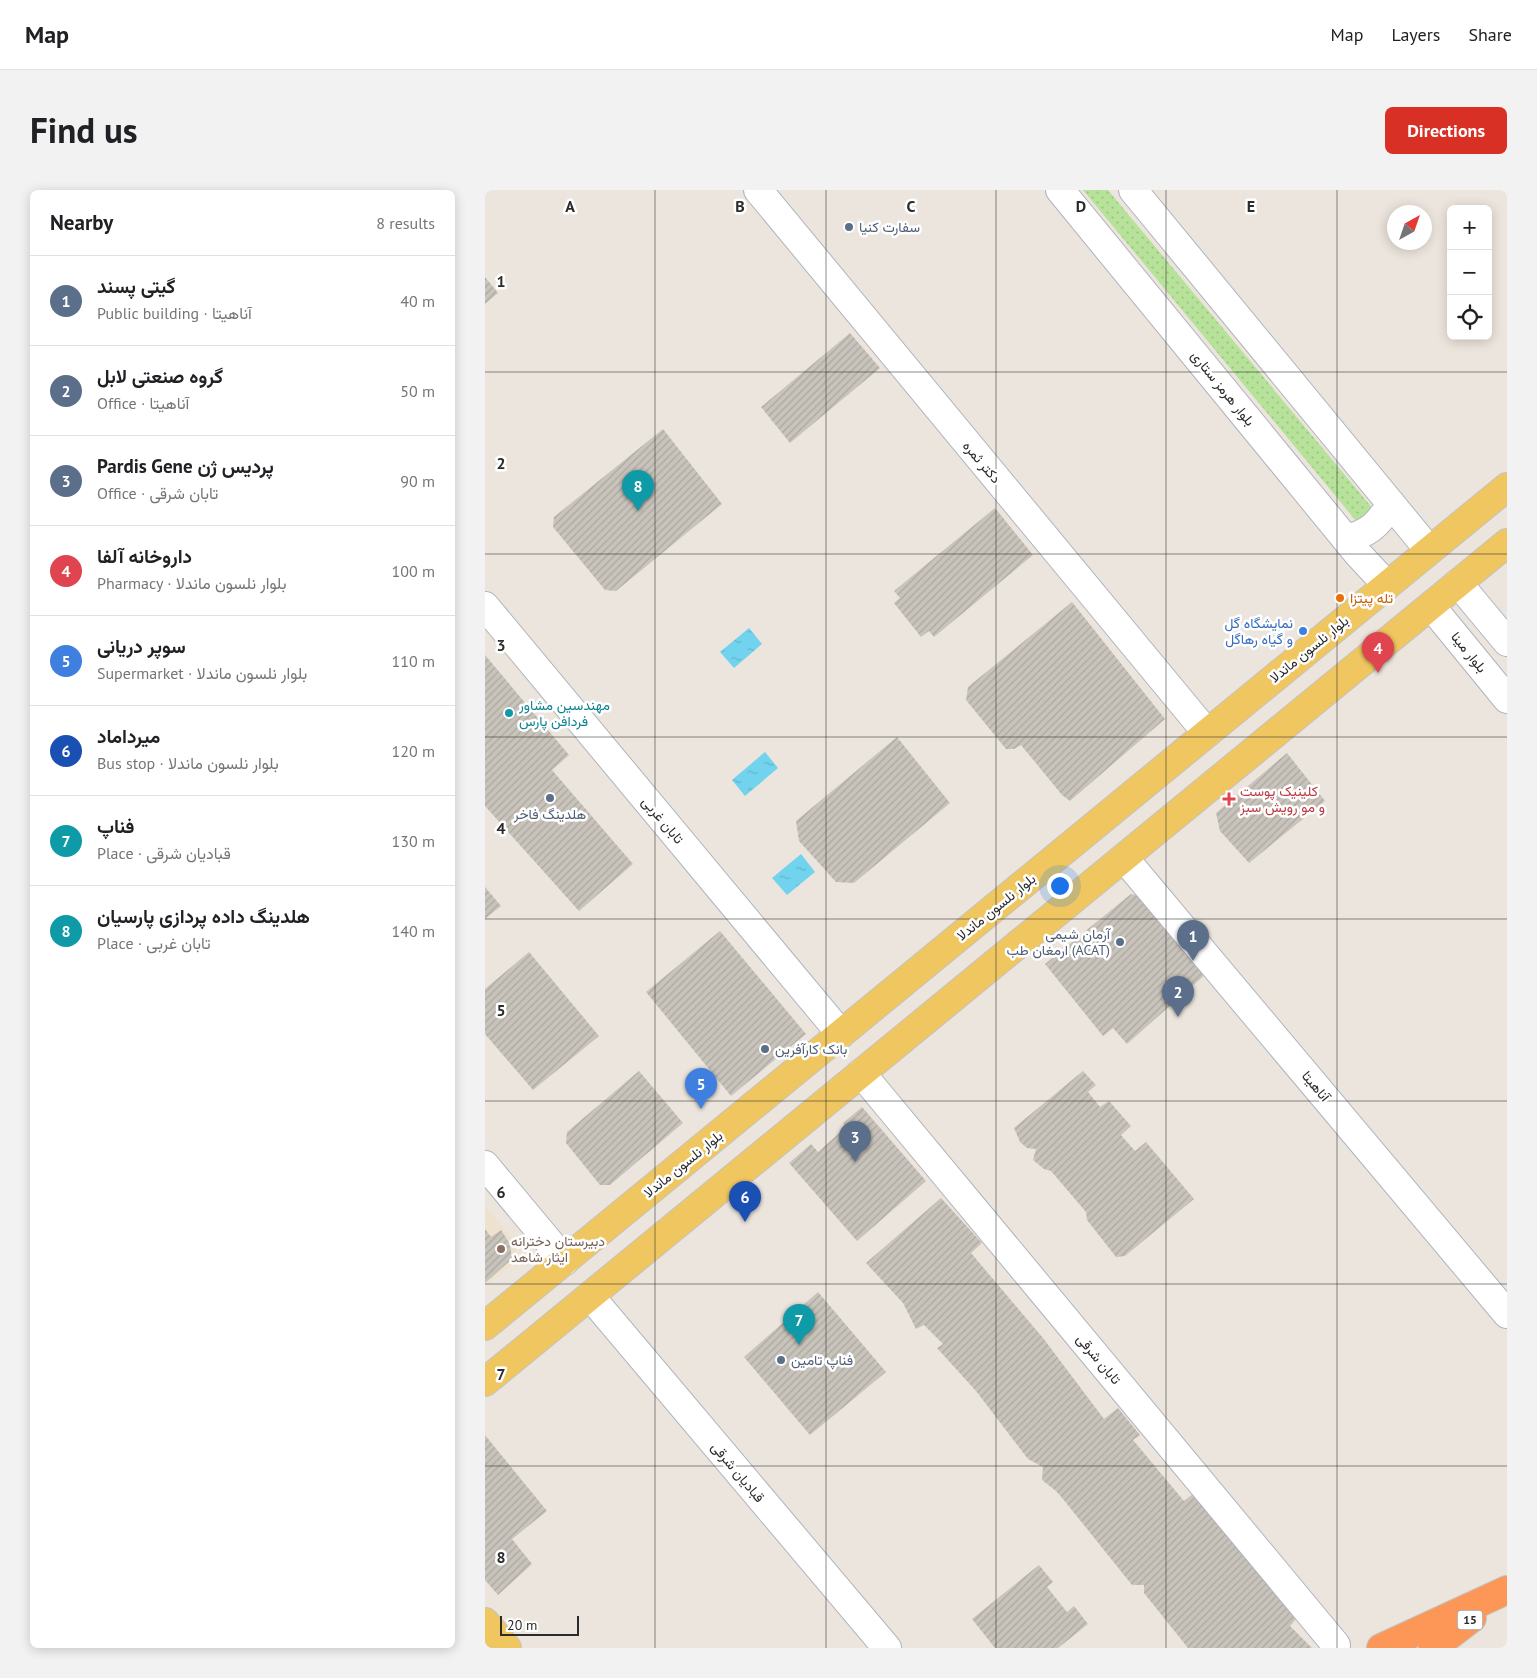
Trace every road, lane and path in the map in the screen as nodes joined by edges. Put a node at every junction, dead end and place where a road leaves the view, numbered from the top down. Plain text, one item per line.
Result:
1 (758, 190) edge
2 (1060, 190) edge
3 (1133, 190) edge
4 (1507, 487) edge
5 (1391, 504) junction
6 (1345, 538) junction
7 (1507, 543) edge
8 (1429, 550) junction
9 (1458, 583) junction
10 (1387, 585) junction
11 (485, 606) edge
12 (1431, 606) junction
13 (1485, 615) junction
14 (1456, 637) junction
15 (1507, 642) edge
16 (1507, 699) edge
17 (1207, 733) junction
18 (1124, 858) junction
19 (841, 1034) junction
20 (861, 1073) junction
21 (485, 1165) edge
22 (565, 1261) junction
23 (590, 1296) junction
24 (1507, 1314) edge
25 (485, 1326) edge
26 (485, 1382) edge
27 (1507, 1591) edge
28 (485, 1622) edge
29 (1336, 1645) dead end
30 (507, 1648) edge
31 (887, 1648) edge
32 (1381, 1648) edge
33 (1433, 1648) edge

1 - 17 street, دکتر ثمره
2 - 6 street, بلوار هرمز ستاری
3 - 5 street
4 - 8 main road, بلوار نلسون ماندلا
5 - 6 street
5 - 8 street
6 - 10 street, بلوار هرمز ستاری
7 - 9 main road
8 - 10 main road, بلوار نلسون ماندلا
9 - 12 main road
9 - 13 street
10 - 17 main road, بلوار نلسون ماندلا
11 - 19 street, تابان غربی
12 - 14 street, بلوار مینا
12 - 18 main road
13 - 14 street
13 - 15 street
14 - 16 street, بلوار مینا
17 - 19 main road, بلوار نلسون ماندلا
18 - 20 main road
18 - 24 street, آناهیتا
19 - 22 main road, بلوار نلسون ماندلا
20 - 23 main road
20 - 29 street, تابان شرقی
21 - 22 street
22 - 25 main road, بلوار نلسون ماندلا
23 - 26 main road
23 - 31 street, قبادیان شرقی
27 - 32 highway
27 - 33 highway, 15
28 - 30 main road

